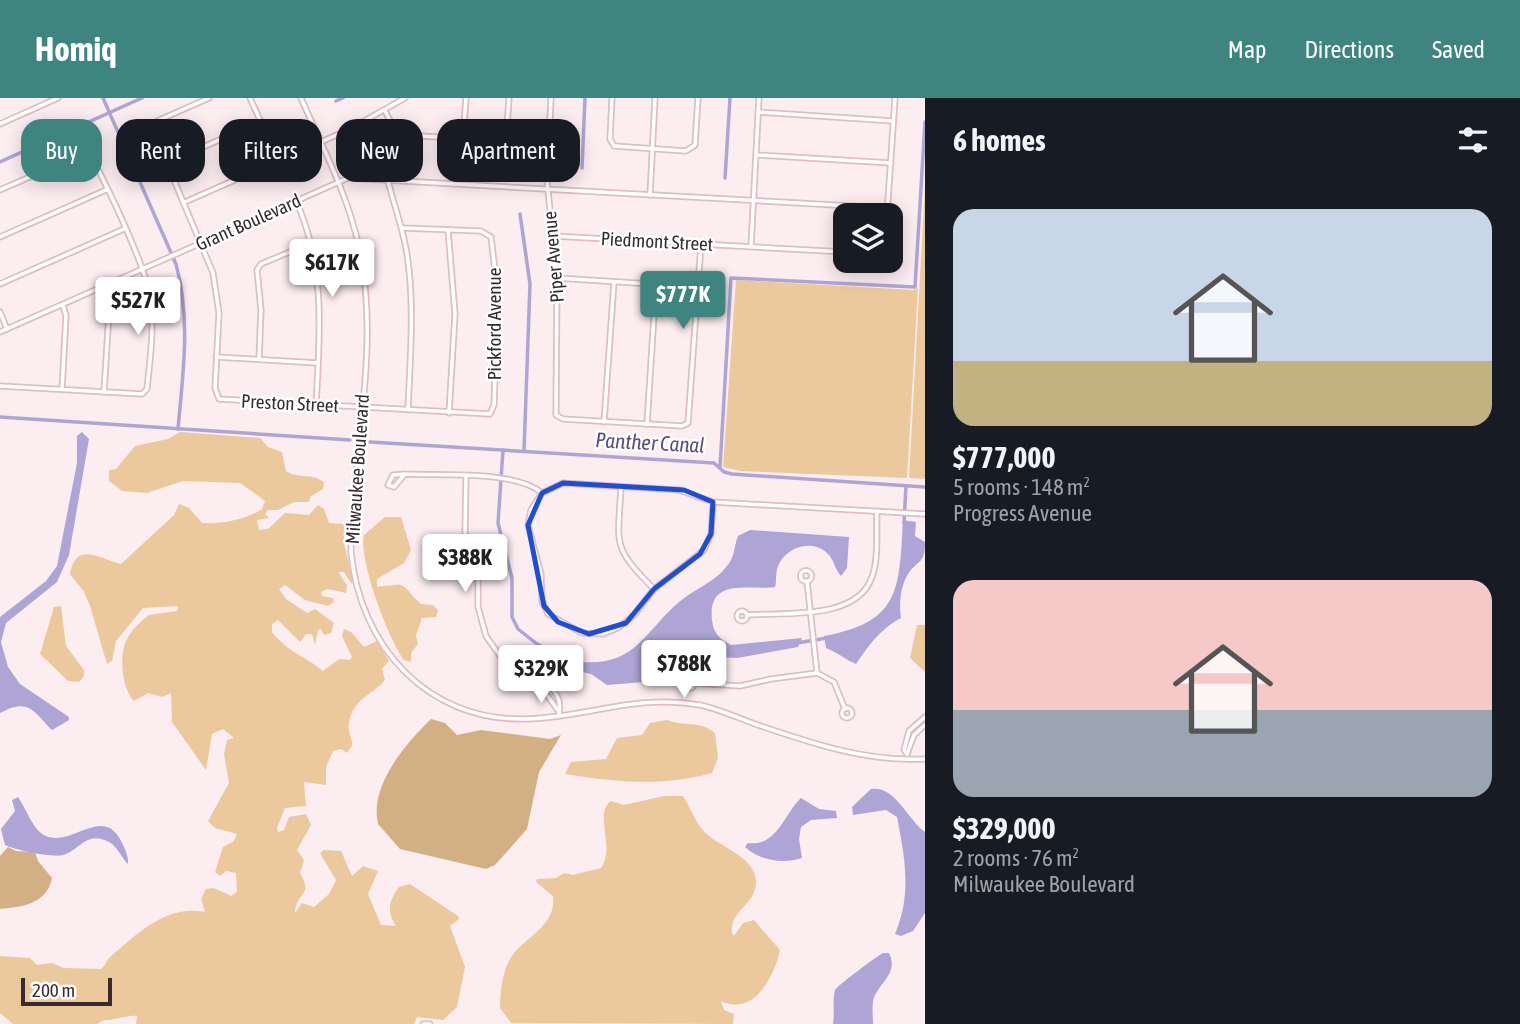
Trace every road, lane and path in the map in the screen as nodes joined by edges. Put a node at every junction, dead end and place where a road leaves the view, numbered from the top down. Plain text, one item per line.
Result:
1 (58, 98) edge
2 (209, 98) edge
3 (250, 98) edge
4 (301, 98) edge
5 (405, 98) edge
6 (466, 98) edge
7 (509, 98) edge
8 (551, 98) edge
9 (612, 98) edge
10 (655, 98) edge
11 (698, 98) edge
12 (759, 98) edge
13 (895, 98) edge
14 (385, 111) junction
15 (758, 112) junction
16 (165, 119) edge
17 (260, 119) edge
18 (310, 119) edge
19 (464, 119) edge
20 (508, 119) edge
21 (550, 119) edge
22 (893, 121) junction
23 (0, 124) edge
24 (437, 137) edge
25 (322, 141) edge
26 (322, 147) edge
27 (652, 149) junction
28 (756, 155) junction
29 (891, 163) junction
30 (176, 182) edge
31 (229, 182) edge
32 (389, 182) edge
33 (423, 182) edge
34 (547, 182) edge
35 (338, 183) junction
36 (547, 189) junction
37 (0, 190) edge
38 (106, 190) junction
39 (650, 195) junction
40 (296, 201) junction
41 (753, 201) junction
42 (185, 202) junction
43 (887, 203) edge
44 (833, 205) edge
45 (402, 228) junction
46 (124, 229) junction
47 (448, 230) junction
48 (553, 236) junction
49 (0, 237) edge
50 (203, 242) junction
51 (311, 243) junction
52 (701, 244) junction
53 (751, 247) junction
54 (833, 251) edge
55 (142, 270) junction
56 (557, 278) junction
57 (614, 282) junction
58 (0, 284) edge
59 (656, 284) junction
60 (102, 287) junction
61 (698, 287) junction
62 (63, 305) junction
63 (0, 312) edge
64 (7, 329) junction
65 (0, 332) edge
66 (216, 357) junction
67 (259, 359) junction
68 (318, 363) junction
69 (0, 386) edge
70 (62, 390) junction
71 (104, 392) junction
72 (316, 405) junction
73 (362, 408) junction
74 (408, 410) junction
75 (449, 413) junction
76 (490, 414) joint
77 (604, 422) junction
78 (647, 424) junction
79 (405, 474) junction
80 (466, 477) junction
81 (621, 487) junction
82 (542, 493) junction
83 (713, 502) junction
84 (877, 511) junction
85 (925, 514) edge
86 (807, 581) dead end
87 (654, 589) junction
88 (811, 610) junction
89 (747, 615) dead end
90 (817, 673) junction
91 (528, 681) junction
92 (694, 683) dead end
93 (554, 691) junction
94 (549, 695) junction
95 (845, 709) dead end
96 (559, 714) junction
97 (925, 717) edge
98 (916, 723) junction
99 (925, 724) edge
100 (920, 728) junction
101 (907, 757) junction
102 (925, 759) edge
103 (423, 1024) edge
104 (430, 1024) edge

1 - 23 street
2 - 16 street
3 - 17 street
4 - 18 street, Milwaukee Boulevard
5 - 14 street
6 - 19 street
7 - 20 street
8 - 21 street, Piper Avenue
9 - 27 street
10 - 27 street
11 - 27 street
12 - 15 street
13 - 22 street
14 - 24 street
14 - 25 street
15 - 22 street
15 - 28 street
22 - 29 street
26 - 35 street, Milwaukee Boulevard
27 - 39 street
28 - 29 street
28 - 41 street
29 - 43 street
30 - 42 street
31 - 42 street
32 - 45 street
33 - 36 street, Grant Boulevard
34 - 36 street, Piper Avenue
35 - 40 street, Grant Boulevard
35 - 73 street, Milwaukee Boulevard
36 - 39 street, Grant Boulevard
36 - 48 street, Piper Avenue
37 - 38 street
38 - 46 street
38 - 49 street
39 - 41 street, Grant Boulevard
40 - 50 street, Grant Boulevard
40 - 51 street
41 - 44 street, Grant Boulevard
41 - 53 street
42 - 50 street
45 - 47 street
45 - 74 street
46 - 55 street
46 - 58 street
47 - 75 street
47 - 76 street, Pickford Avenue
48 - 52 street, Piedmont Street
48 - 56 street, Piper Avenue
50 - 55 street, Grant Boulevard
50 - 66 street
51 - 67 street
51 - 68 street
52 - 53 street, Piedmont Street
52 - 61 street
53 - 54 street, Piedmont Street
55 - 60 street, Grant Boulevard
55 - 71 street
56 - 57 street
56 - 77 street, Piper Avenue
57 - 59 street
57 - 77 street
59 - 61 street
59 - 78 street
60 - 62 street, Grant Boulevard
60 - 71 street
61 - 78 street
62 - 64 street, Grant Boulevard
62 - 70 street
63 - 64 street
64 - 65 street, Grant Boulevard
66 - 67 street
66 - 72 street, Preston Street
67 - 68 street
68 - 72 street
69 - 70 street
70 - 71 street
72 - 73 street, Preston Street
73 - 74 street, Preston Street
73 - 96 street, Milwaukee Boulevard
74 - 75 street, Preston Street
75 - 76 street, Preston Street
77 - 78 street
79 - 79 street
79 - 80 street
80 - 82 street
80 - 91 street
81 - 82 street
81 - 83 street
81 - 87 street
82 - 87 street
83 - 84 street
83 - 87 street
84 - 85 street
84 - 88 street
86 - 88 street
88 - 89 street
88 - 90 street
90 - 92 street
90 - 95 street
91 - 93 street
91 - 94 street
93 - 94 street
93 - 96 street
94 - 96 street
96 - 101 street, Milwaukee Boulevard
97 - 98 street
98 - 100 street
98 - 101 street
99 - 100 street
100 - 101 street
101 - 102 street, Milwaukee Boulevard
103 - 104 street

